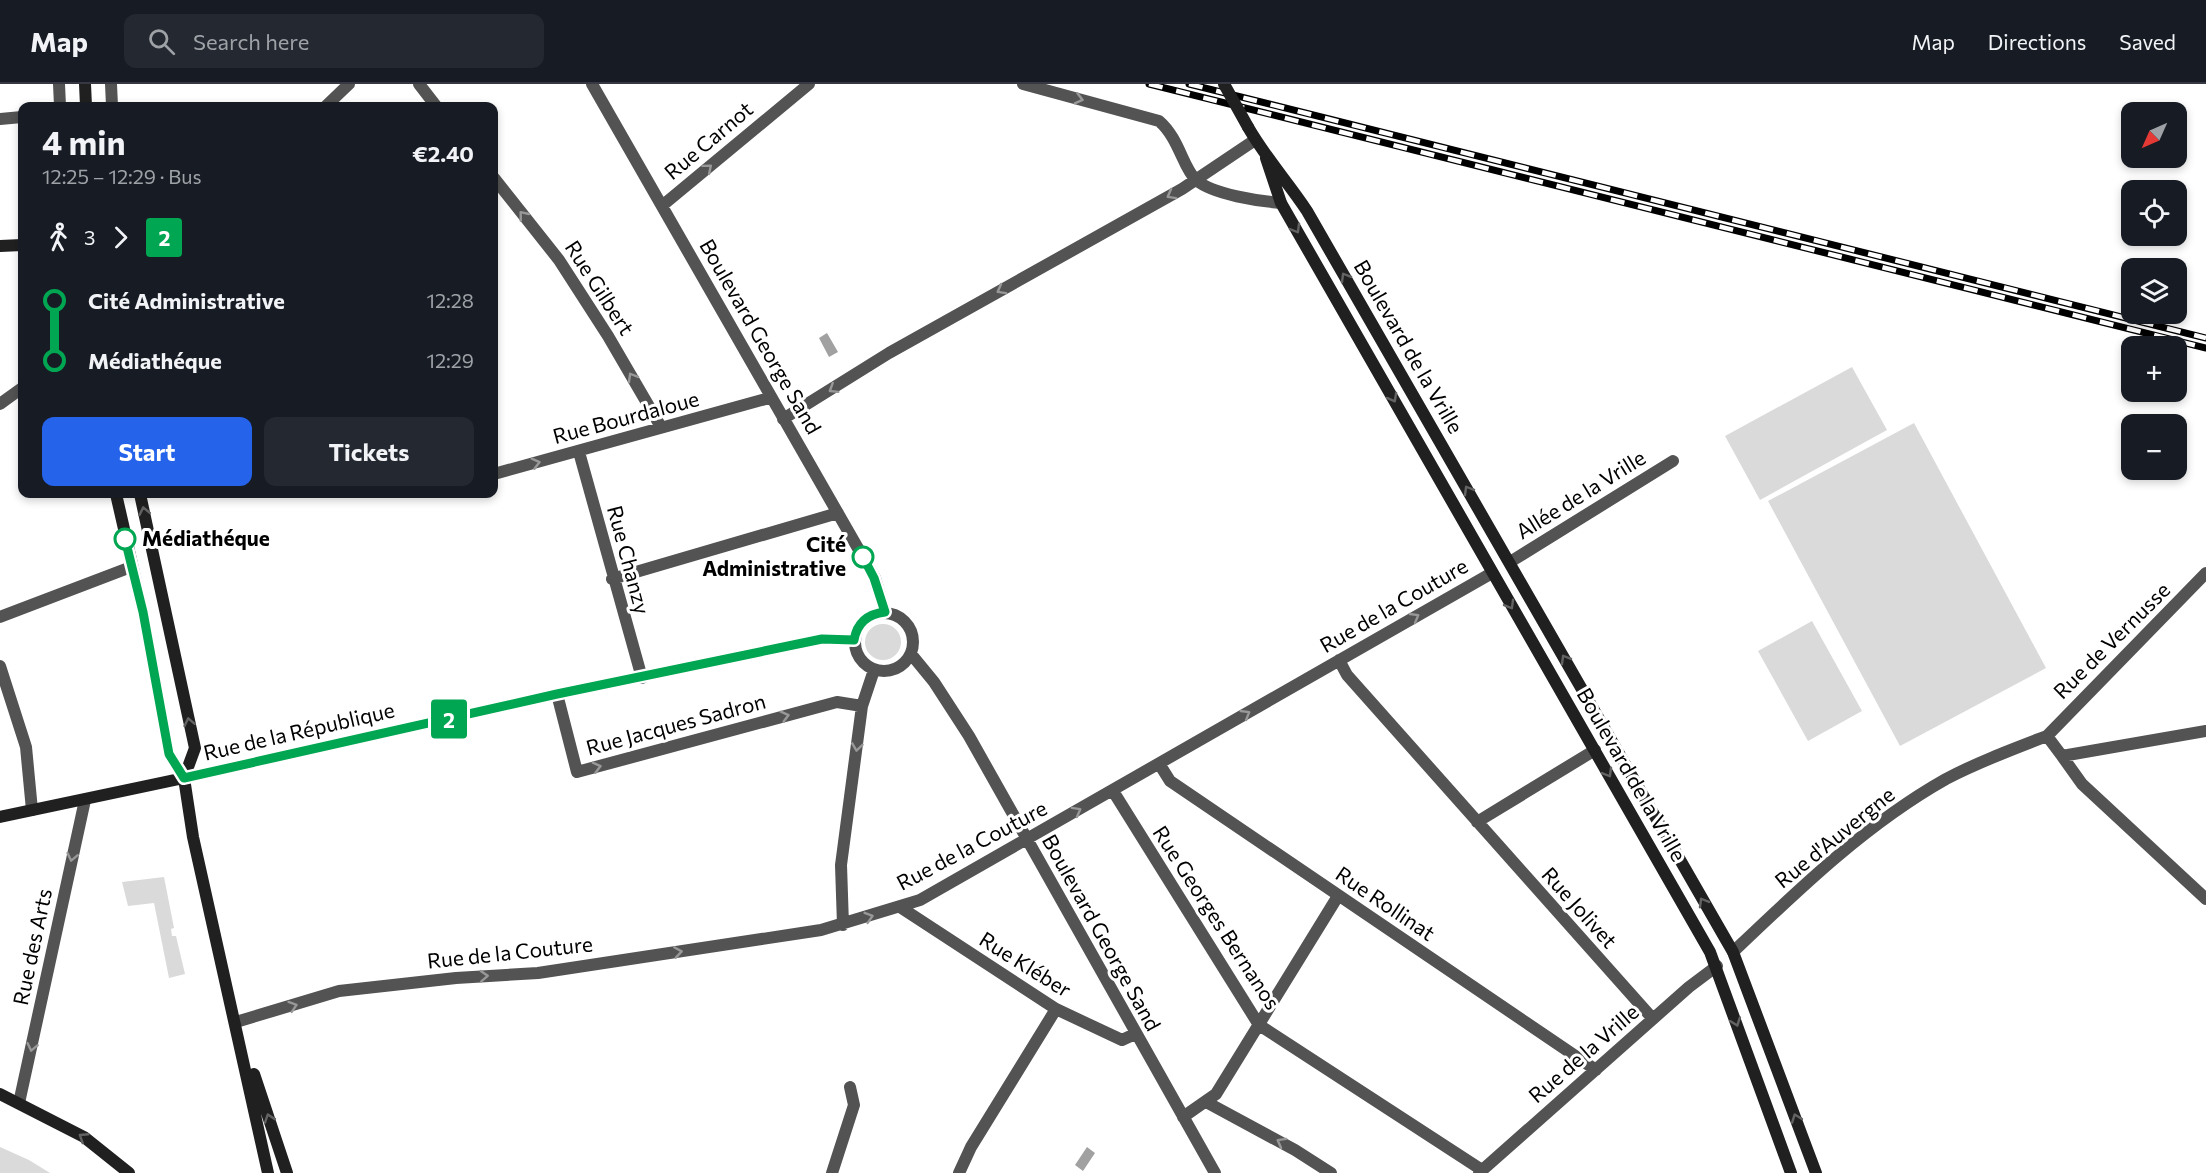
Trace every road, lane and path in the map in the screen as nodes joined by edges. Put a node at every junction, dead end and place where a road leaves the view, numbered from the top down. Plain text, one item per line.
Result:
1 (58, 84) edge
2 (85, 84) edge
3 (111, 84) edge
4 (349, 84) edge
5 (418, 84) edge
6 (592, 84) edge
7 (808, 84) edge
8 (1023, 84) edge
9 (1224, 84) edge
10 (60, 102) edge
11 (86, 102) edge
12 (112, 102) edge
13 (330, 102) edge
14 (433, 102) edge
15 (18, 117) edge
16 (0, 119) edge
17 (1255, 140) junction
18 (1265, 156) junction
19 (1196, 180) junction
20 (498, 183) edge
21 (1281, 203) junction
22 (663, 205) junction
23 (18, 245) edge
24 (0, 246) edge
25 (18, 391) edge
26 (769, 398) junction
27 (0, 404) edge
28 (783, 419) junction
29 (661, 427) junction
30 (579, 452) junction
31 (1673, 461) dead end
32 (498, 473) edge
33 (117, 498) edge
34 (141, 498) edge
35 (838, 513) junction
36 (1510, 562) junction
37 (131, 567) junction
38 (1492, 573) junction
39 (2206, 573) edge
40 (612, 579) junction
41 (885, 612) junction
42 (0, 617) edge
43 (854, 640) junction
44 (910, 654) junction
45 (1340, 660) junction
46 (0, 666) edge
47 (874, 670) junction
48 (642, 678) junction
49 (557, 694) junction
50 (862, 706) junction
51 (2206, 730) edge
52 (2047, 736) junction
53 (1594, 750) junction
54 (2062, 756) junction
55 (1160, 765) junction
56 (184, 778) junction
57 (1113, 791) junction
58 (85, 800) junction
59 (32, 810) junction
60 (0, 817) edge
61 (1477, 822) junction
62 (1026, 840) junction
63 (1338, 896) junction
64 (2206, 899) edge
65 (900, 907) junction
66 (843, 924) junction
67 (1733, 952) junction
68 (1717, 966) junction
69 (1056, 1009) junction
70 (1653, 1019) junction
71 (236, 1022) junction
72 (1259, 1024) junction
73 (1135, 1034) junction
74 (1596, 1070) junction
75 (850, 1087) dead end
76 (0, 1094) edge
77 (19, 1103) junction
78 (1208, 1103) junction
79 (1184, 1117) junction
80 (1481, 1172) edge
81 (129, 1173) edge
82 (268, 1173) edge
83 (287, 1173) edge
84 (831, 1173) edge
85 (959, 1173) edge
86 (1215, 1173) edge
87 (1331, 1173) edge
88 (1791, 1173) edge
89 (1816, 1173) edge

1 - 10 street
2 - 11 main road
3 - 12 street
4 - 13 street
5 - 14 street
6 - 22 street, Boulevard George Sand
22 -> 7 street, Rue Carnot
8 -> 19 street
9 - 17 main road, Boulevard de la Vrille, bridge
15 - 16 street
17 - 18 main road, Boulevard de la Vrille
17 - 19 street
18 - 21 main road, Boulevard de la Vrille
36 -> 18 main road, Boulevard de la Vrille
19 - 21 street
19 -> 28 street
29 -> 20 street, Rue Gilbert
21 -> 38 main road, Boulevard de la Vrille
22 - 26 street, Boulevard George Sand
23 - 24 main road
25 - 27 street
26 - 28 street, Boulevard George Sand
26 - 29 street, Rue Bourdaloue
28 - 35 street, Boulevard George Sand
29 - 30 street, Rue Bourdaloue
32 -> 30 street, Rue Bourdaloue
30 - 40 street, Rue Chanzy
31 - 36 street, Allée de la Vrille
33 - 37 main road
56 -> 34 main road
35 - 40 street
35 - 41 street, Boulevard George Sand
36 - 38 main road
67 -> 36 main road, Boulevard de la Vrille
37 - 42 street
37 - 56 main road
45 -> 38 street, Rue de la Couture
38 -> 53 main road, Boulevard de la Vrille
39 - 52 street, Rue de Vernusse
40 - 48 street, Rue Chanzy
41 - 43 street
41 - 44 street
43 - 47 street
43 - 48 street, Rue de la République
44 - 47 street
44 - 62 street, Boulevard George Sand
55 -> 45 street, Rue de la Couture
45 - 61 street, Rue Jolivet
46 - 59 street
47 - 50 street
48 - 49 street, Rue de la République
49 -> 50 street, Rue Jacques Sadron
49 - 56 street, Rue de la République
50 -> 66 street
51 - 54 street
52 - 54 street
52 - 67 street, Rue d'Auvergne
53 - 61 street
53 -> 68 main road, Boulevard de la Vrille
54 - 64 street
55 - 57 street, Rue de la Couture
55 - 63 street, Rue Rollinat
56 - 58 main road, Rue de la République
56 - 71 main road
62 -> 57 street, Rue de la Couture
57 - 72 street, Rue Georges Bernanos
58 - 59 main road, Rue de la République
58 -> 77 street, Rue des Arts
59 - 60 main road, Rue de la République
61 - 70 street, Rue Jolivet
62 - 65 street, Rue de la Couture
62 - 73 street, Boulevard George Sand
63 - 72 street
63 - 74 street, Rue Rollinat
66 -> 65 street, Rue de la Couture
65 - 69 street, Rue Kléber
71 -> 66 street, Rue de la Couture
67 - 68 main road
89 -> 67 main road, Boulevard de la Vrille
68 - 70 street, Rue de la Vrille
68 -> 88 main road, Boulevard de la Vrille
69 - 73 street, Rue Kléber
69 - 85 street
70 - 74 street, Rue de la Vrille
71 - 82 main road
83 -> 71 main road
72 - 78 street
72 - 80 street, Rue Georges Bernanos
73 - 79 street, Boulevard George Sand
74 - 80 street, Rue de la Vrille
75 - 84 street
76 - 77 main road
81 -> 77 main road
78 - 79 street
87 -> 78 street
79 - 86 street, Boulevard George Sand

